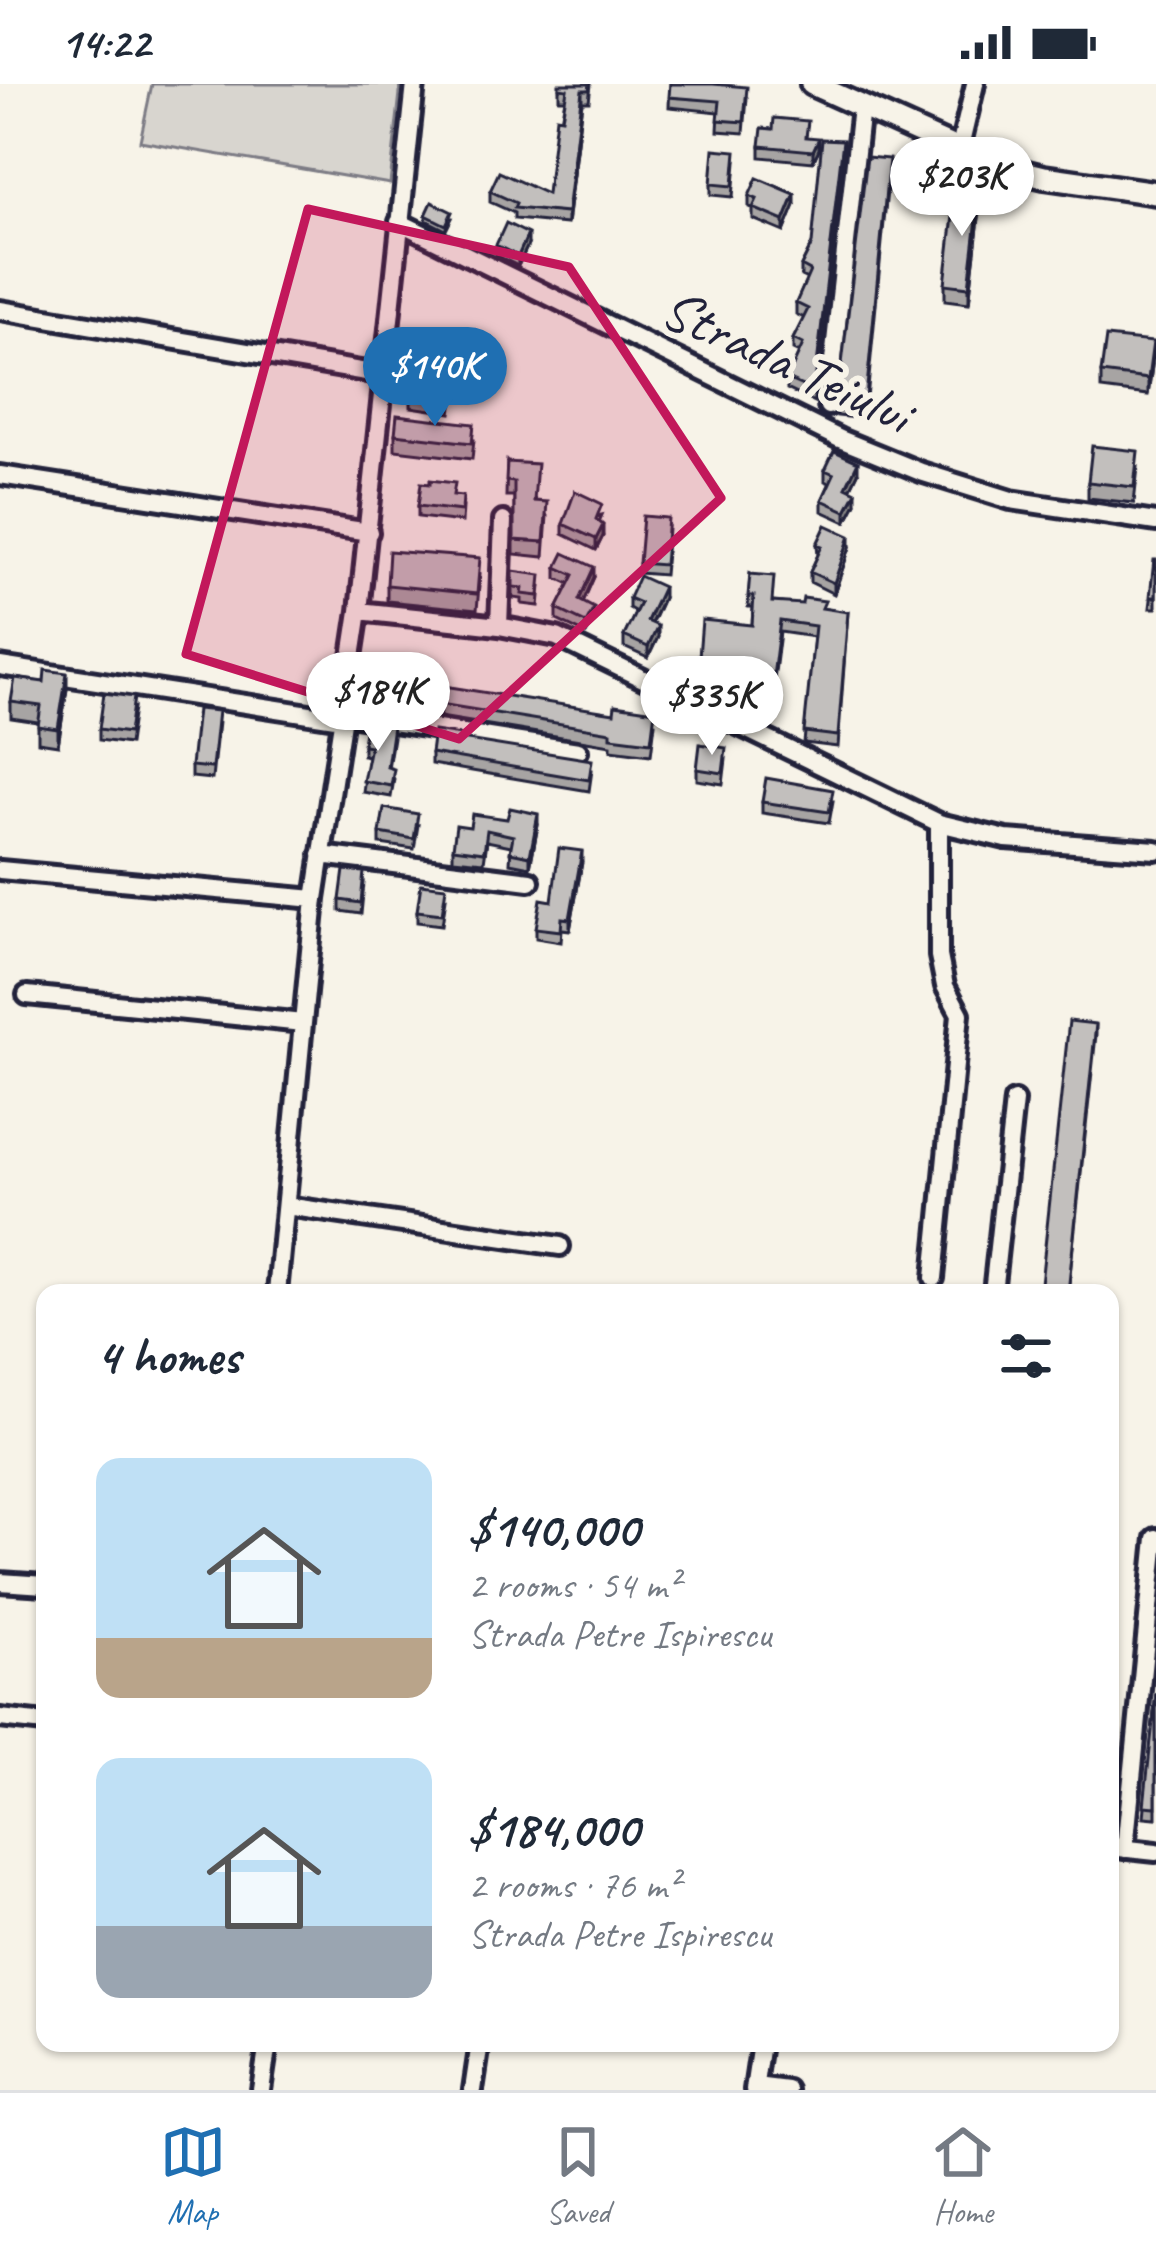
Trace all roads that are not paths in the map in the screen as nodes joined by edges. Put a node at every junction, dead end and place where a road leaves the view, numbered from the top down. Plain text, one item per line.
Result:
1 (415, 84) edge
2 (812, 84) edge
3 (975, 84) edge
4 (861, 107) junction
5 (959, 152) junction
6 (1156, 193) edge
7 (399, 222) junction
8 (0, 310) edge
9 (384, 375) junction
10 (828, 406) dead end
11 (0, 475) edge
12 (503, 521) dead end
13 (1156, 522) edge
14 (368, 532) junction
15 (359, 610) junction
16 (499, 626) junction
17 (0, 666) edge
18 (342, 716) junction
19 (578, 751) dead end
20 (939, 823) junction
21 (1156, 850) edge
22 (321, 855) junction
23 (0, 870) edge
24 (530, 881) dead end
25 (315, 899) junction
26 (27, 995) dead end
27 (303, 1023) junction
28 (1014, 1102) dead end
29 (286, 1205) junction
30 (560, 1246) dead end
31 (934, 1278) dead end
32 (278, 1284) edge
33 (994, 1284) edge
34 (1156, 1538) edge
35 (0, 1582) edge
36 (36, 1584) edge
37 (0, 1718) edge
38 (36, 1723) edge
39 (1119, 1832) edge
40 (1119, 1848) edge
41 (1156, 1852) edge
42 (267, 2052) edge
43 (479, 2052) edge
44 (760, 2052) edge
45 (755, 2088) edge
46 (261, 2090) edge
47 (473, 2090) edge
48 (787, 2090) edge

1 - 7 street
2 - 4 main road
3 - 5 street
4 - 5 main road
4 - 10 street
5 - 6 main road
7 - 9 street
7 - 13 street, Strada Teiului
8 - 9 street
9 - 14 street
11 - 14 street
12 - 16 street
14 - 15 street
15 - 16 street
15 - 18 street
16 - 20 street
17 - 18 street
18 - 19 street
18 - 22 street
20 - 21 street
20 - 31 street
22 - 24 street
22 - 25 street
23 - 25 street
25 - 27 street
26 - 27 street
27 - 29 street
28 - 33 street
29 - 30 street
29 - 32 street
34 - 39 street
35 - 36 street
37 - 38 street
40 - 41 street
42 - 46 street
43 - 47 street
44 - 45 street
45 - 48 street

